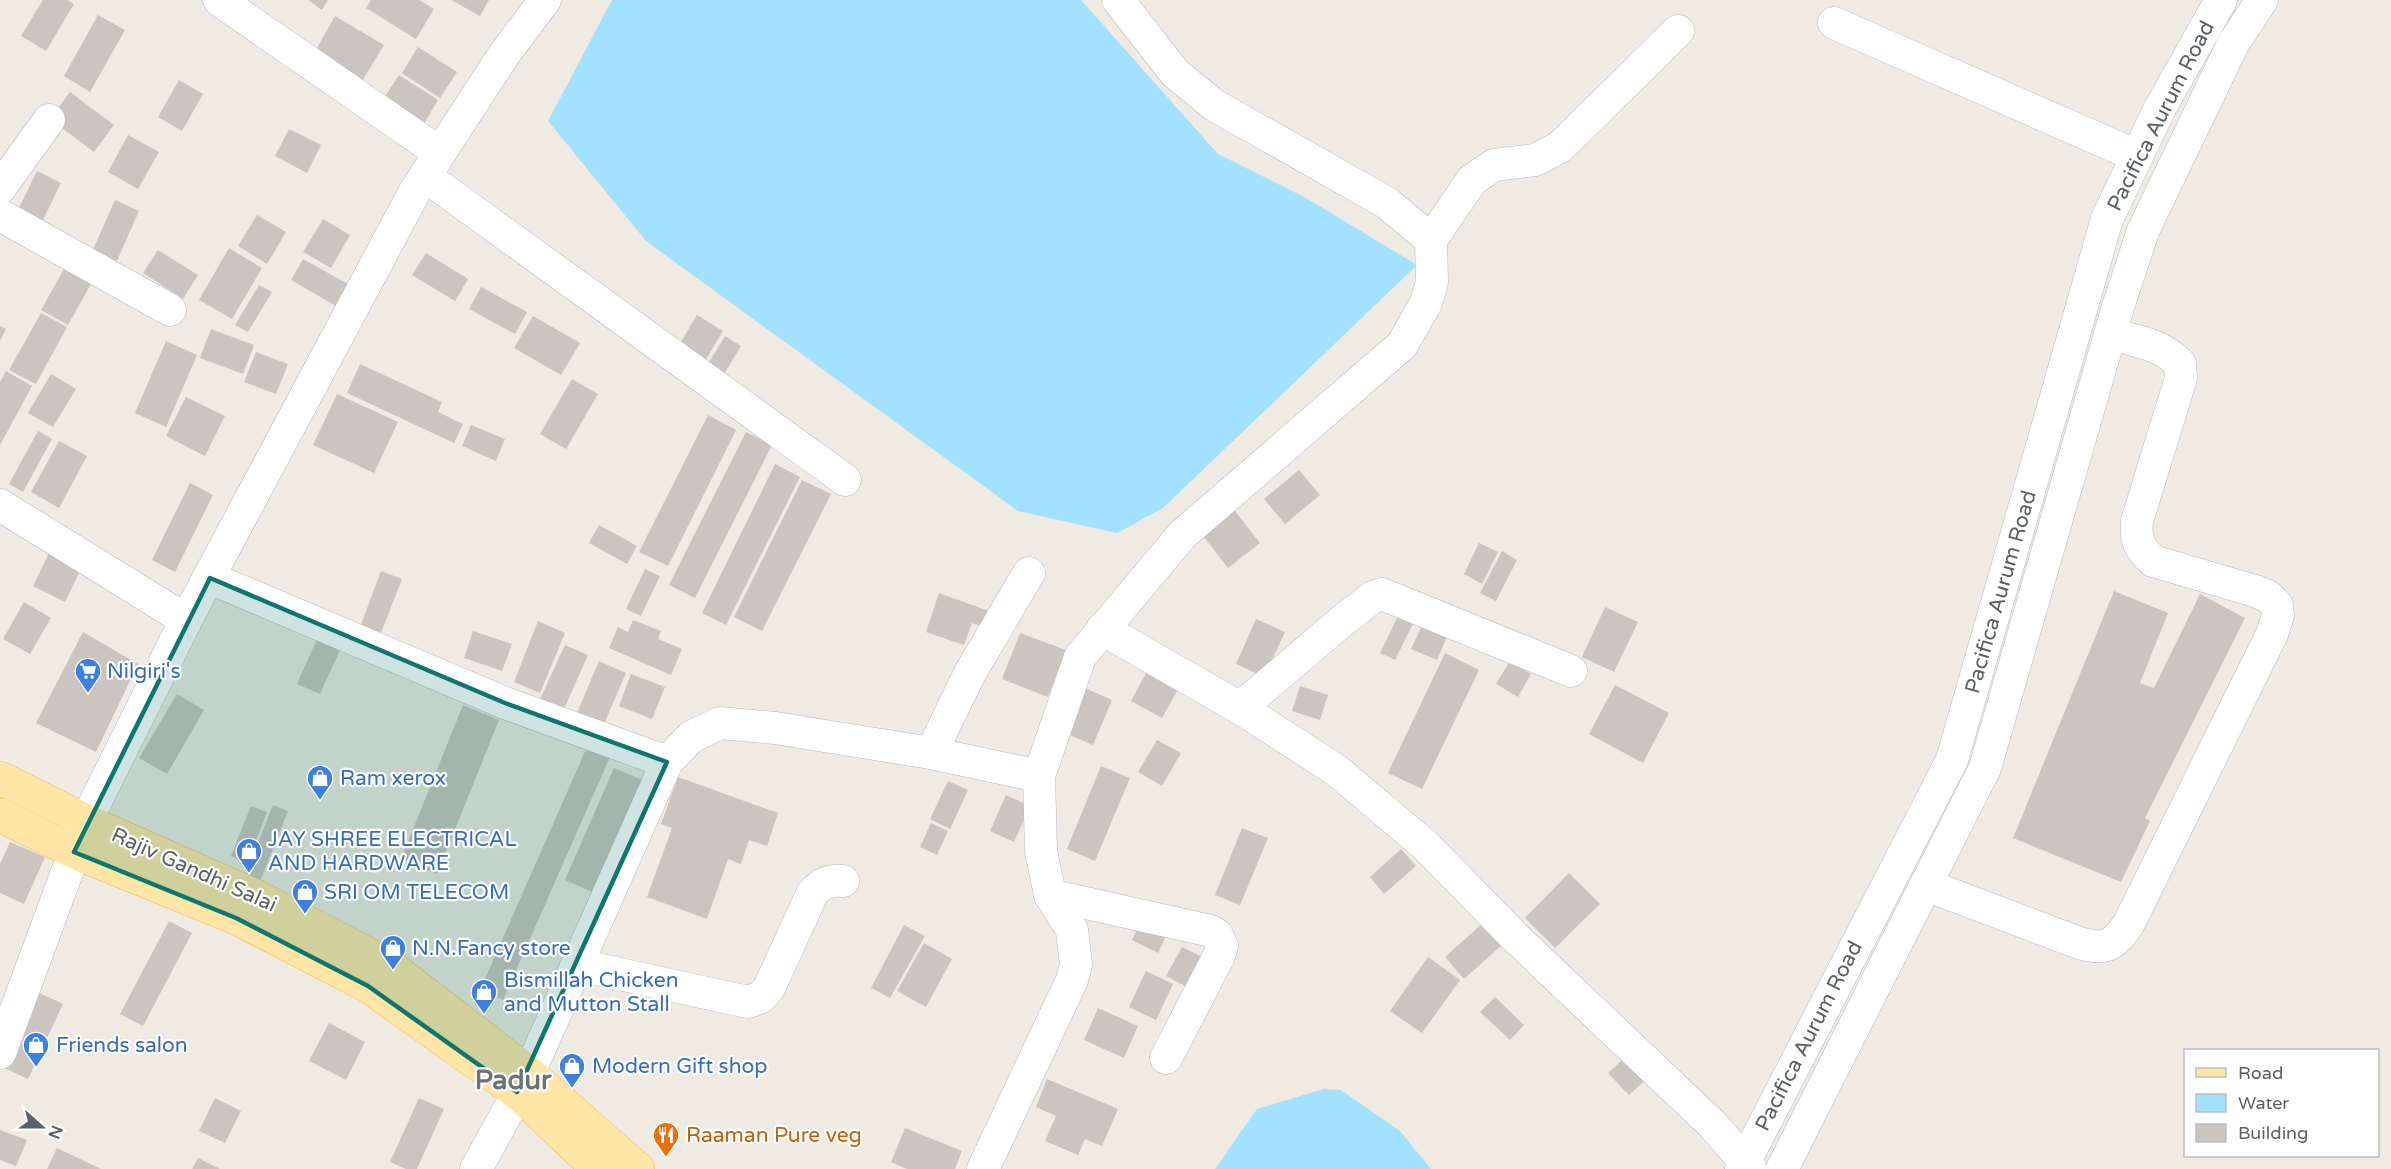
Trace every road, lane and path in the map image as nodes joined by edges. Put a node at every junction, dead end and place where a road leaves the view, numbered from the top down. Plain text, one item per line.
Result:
1 (219, 0) edge
2 (545, 0) edge
3 (1118, 0) edge
4 (2221, 0) edge
5 (2262, 0) edge
6 (1834, 22) dead end
7 (1678, 31) dead end
8 (49, 120) dead end
9 (2138, 156) junction
10 (433, 165) junction
11 (0, 188) edge
12 (0, 215) edge
13 (2107, 219) junction
14 (2143, 231) junction
15 (1431, 240) junction
16 (170, 310) dead end
17 (2110, 334) junction
18 (845, 480) dead end
19 (0, 505) edge
20 (1029, 573) dead end
21 (210, 578) junction
22 (186, 620) junction
23 (1102, 629) junction
24 (1571, 671) dead end
25 (1240, 708) junction
26 (931, 753) junction
27 (667, 762) junction
28 (1039, 776) junction
29 (0, 778) edge
30 (0, 815) edge
31 (86, 821) junction
32 (74, 852) junction
33 (843, 881) dead end
34 (1926, 885) junction
35 (1050, 895) junction
36 (578, 965) junction
37 (0, 1053) edge
38 (1166, 1058) dead end
39 (523, 1083) junction
40 (1746, 1166) edge
41 (476, 1169) edge
42 (598, 1169) edge
43 (638, 1169) edge
44 (983, 1169) edge
45 (1782, 1169) edge

1 - 10 street
2 - 10 street
3 - 15 street
4 - 9 street, Pacifica Aurum Road
5 - 14 street, Pacifica Aurum Road
6 - 9 street
7 - 15 street
8 - 11 street
9 - 13 street, Pacifica Aurum Road
10 - 18 street
10 - 21 street
12 - 16 street
13 - 14 street
13 - 40 street, Pacifica Aurum Road
14 - 17 street, Pacifica Aurum Road
15 - 23 street
17 - 34 street, Pacifica Aurum Road
17 - 34 street
19 - 22 street
20 - 26 street
21 - 22 street
21 - 27 street
22 - 31 street
23 - 25 street
23 - 28 street
24 - 25 street
25 - 40 street
26 - 27 street
26 - 28 street
27 - 36 street
28 - 35 street
29 - 31 main road, Rajiv Gandhi Salai
30 - 32 main road, Rajiv Gandhi Salai
31 - 32 street
31 - 39 main road, Rajiv Gandhi Salai
32 - 37 street
32 - 39 main road, Rajiv Gandhi Salai
33 - 36 street
34 - 45 street, Pacifica Aurum Road
35 - 38 street
35 - 44 street
36 - 39 street
39 - 41 street
39 - 42 main road, Rajiv Gandhi Salai
39 - 43 main road, Rajiv Gandhi Salai

